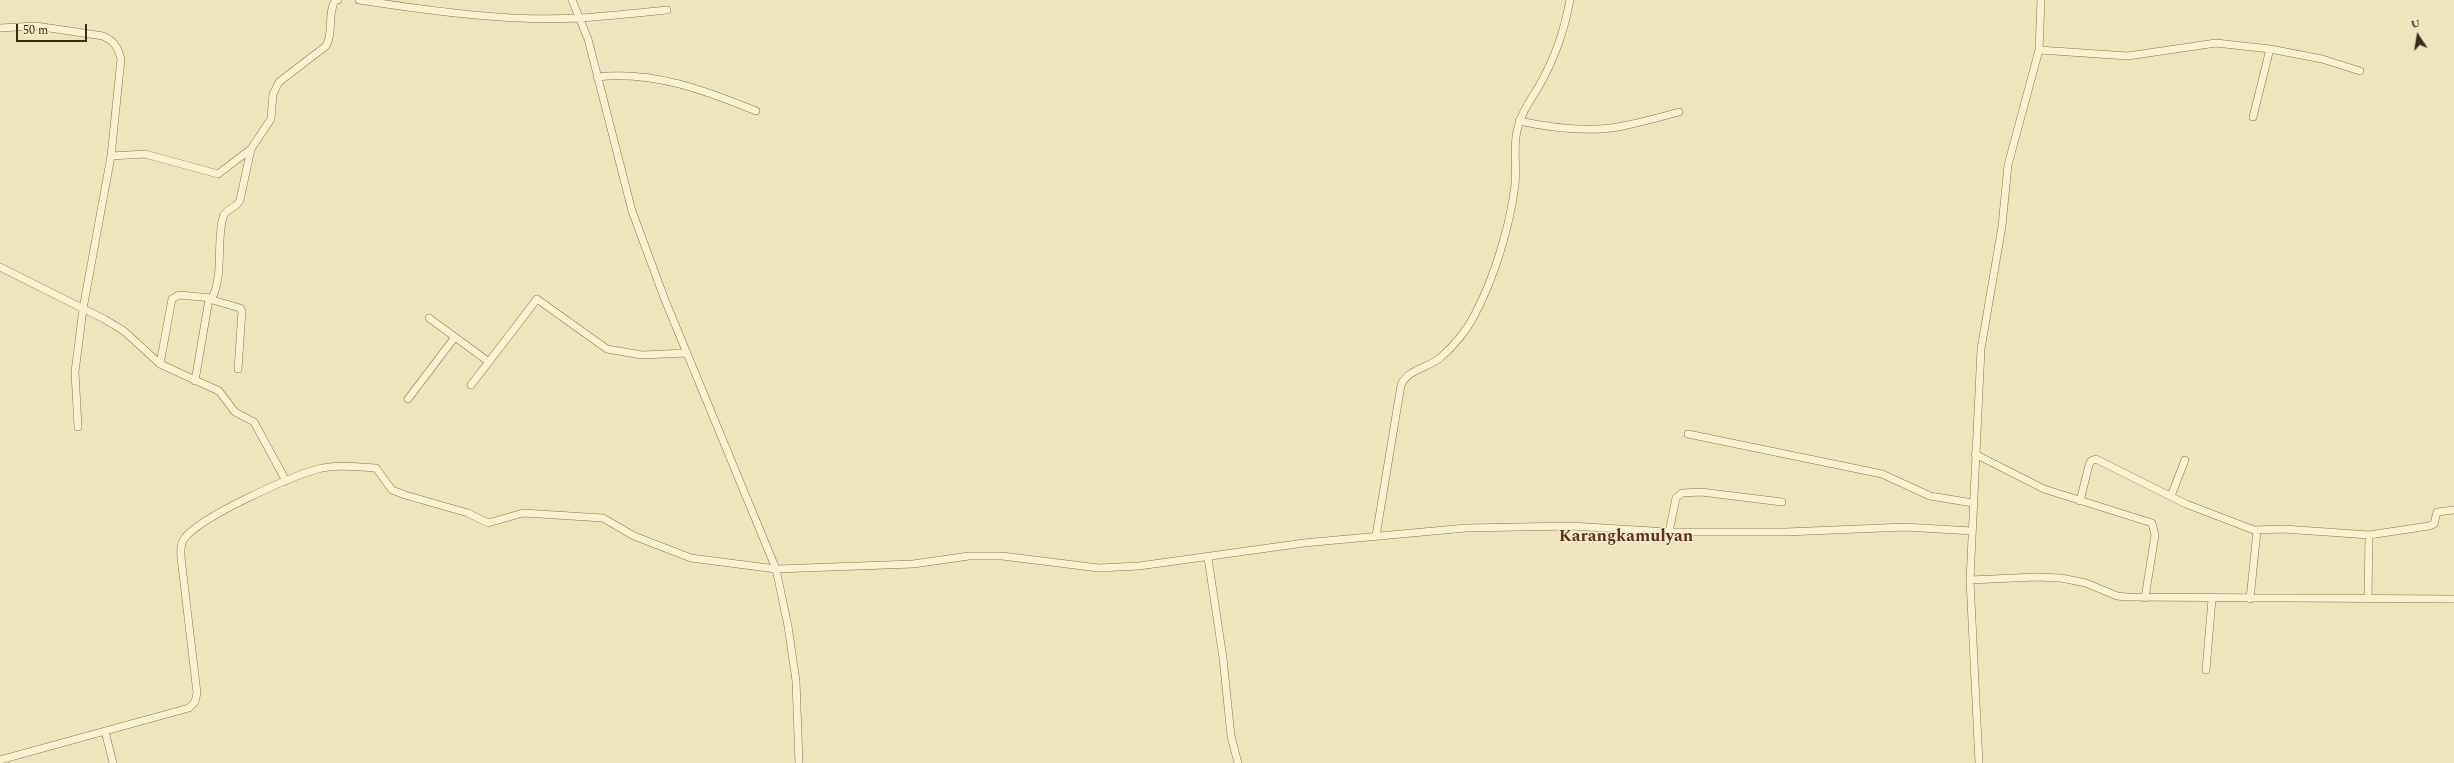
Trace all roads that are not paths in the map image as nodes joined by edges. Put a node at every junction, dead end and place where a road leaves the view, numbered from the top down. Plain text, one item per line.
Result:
1 (338, 0) edge
2 (359, 0) edge
3 (572, 0) edge
4 (1570, 0) edge
5 (2041, 0) edge
6 (667, 10) dead end
7 (580, 18) junction
8 (0, 28) edge
9 (2270, 49) junction
10 (2039, 50) junction
11 (2360, 71) dead end
12 (598, 77) junction
13 (756, 111) dead end
14 (1679, 112) dead end
15 (2253, 117) dead end
16 (1520, 121) junction
17 (251, 149) junction
18 (111, 156) junction
19 (0, 267) edge
20 (209, 299) junction
21 (83, 308) junction
22 (429, 318) dead end
23 (455, 337) junction
24 (687, 353) junction
25 (489, 362) junction
26 (160, 364) junction
27 (238, 369) dead end
28 (195, 381) junction
29 (471, 386) dead end
30 (408, 399) dead end
31 (78, 427) dead end
32 (1688, 434) dead end
33 (1975, 454) junction
34 (2185, 460) dead end
35 (286, 481) junction
36 (2171, 496) junction
37 (2080, 501) junction
38 (1782, 502) dead end
39 (1973, 503) junction
40 (2454, 510) edge
41 (1972, 530) junction
42 (2257, 531) junction
43 (1669, 532) junction
44 (2369, 535) junction
45 (1376, 536) junction
46 (1208, 558) junction
47 (776, 569) junction
48 (1970, 580) junction
49 (2145, 598) junction
50 (2212, 599) junction
51 (2250, 599) junction
52 (2368, 599) junction
53 (2454, 599) edge
54 (2206, 670) dead end
55 (105, 731) junction
56 (0, 760) edge
57 (113, 763) edge
58 (800, 763) edge
59 (1238, 763) edge
60 (1979, 763) edge

1 - 17 street
2 - 7 street
3 - 7 street
4 - 16 street
5 - 10 street
6 - 7 street
7 - 12 street
8 - 18 street
9 - 10 street
9 - 11 street
9 - 15 street
10 - 33 street
12 - 13 street
12 - 24 street
14 - 16 street
16 - 45 street
17 - 18 street
17 - 20 street
18 - 21 street
19 - 21 street
20 - 26 street
20 - 27 street
20 - 28 street
21 - 26 street
21 - 31 street
22 - 23 street
23 - 25 street
23 - 30 street
24 - 25 street
24 - 47 street
25 - 29 street
26 - 28 street
28 - 35 street
32 - 39 street
33 - 37 street
33 - 39 street
34 - 36 street
35 - 47 street
35 - 55 street
36 - 37 street
36 - 42 street
37 - 49 street
38 - 43 street
39 - 41 street
40 - 44 street
41 - 43 street
41 - 48 street
42 - 44 street
42 - 51 street
43 - 45 street
44 - 52 street
45 - 46 street
46 - 47 street
46 - 59 street
47 - 58 street
48 - 49 street
48 - 60 street
49 - 50 street
50 - 51 street
50 - 54 street
51 - 52 street
52 - 53 street
55 - 56 street
55 - 57 street

